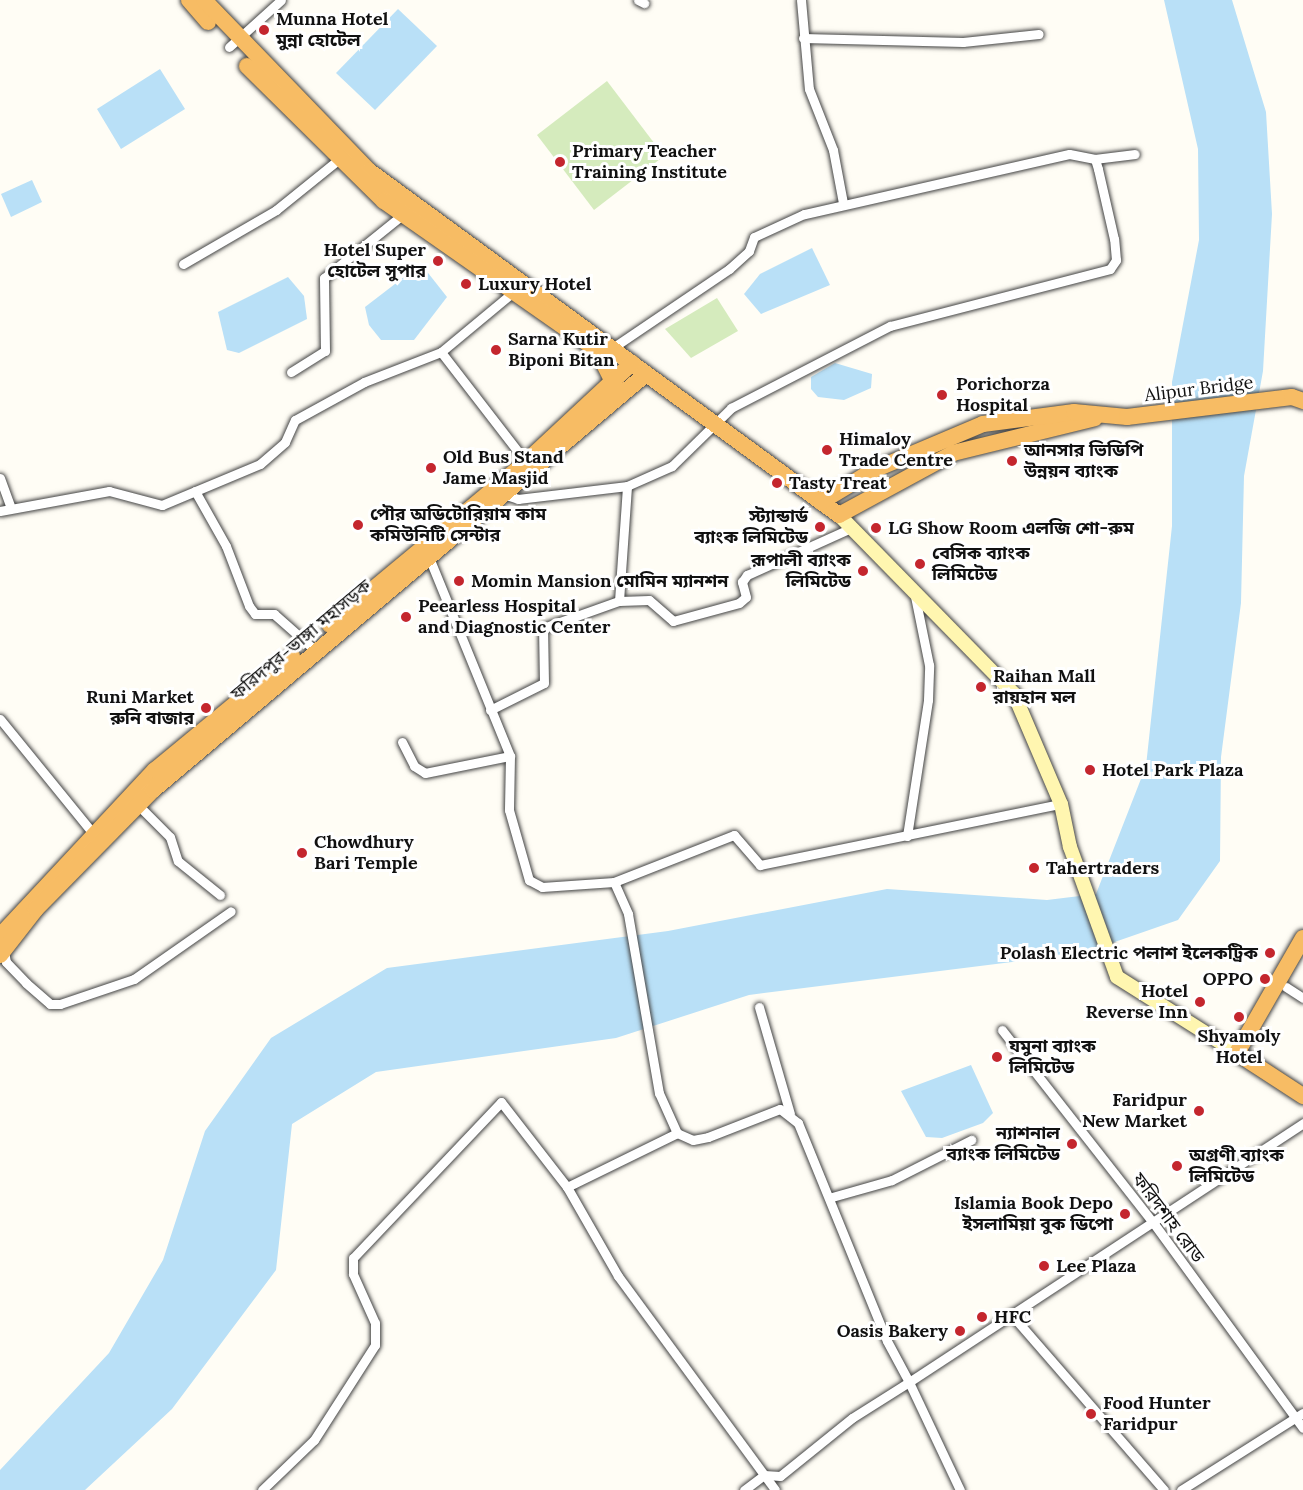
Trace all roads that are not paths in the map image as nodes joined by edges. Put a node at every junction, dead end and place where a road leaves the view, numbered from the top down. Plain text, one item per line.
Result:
1 (189, 0) edge
2 (204, 0) edge
3 (281, 0) edge
4 (801, 0) edge
5 (1039, 34) dead end
6 (803, 38) junction
7 (233, 43) junction
8 (1135, 154) dead end
9 (1095, 159) junction
10 (338, 160) junction
11 (843, 203) junction
12 (402, 215) junction
13 (183, 264) dead end
14 (520, 285) junction
15 (614, 347) junction
16 (441, 352) junction
17 (632, 363) junction
18 (291, 372) dead end
19 (646, 374) junction
20 (619, 388) junction
21 (1294, 397) edge
22 (1095, 418) junction
23 (716, 424) junction
24 (554, 446) junction
25 (526, 462) junction
26 (0, 478) edge
27 (627, 486) junction
28 (195, 491) junction
29 (506, 495) junction
30 (821, 502) junction
31 (10, 505) junction
32 (0, 511) edge
33 (839, 515) junction
34 (851, 528) junction
35 (426, 553) junction
36 (914, 586) junction
37 (619, 601) junction
38 (312, 647) junction
39 (490, 710) junction
40 (0, 720) edge
41 (402, 742) dead end
42 (510, 756) junction
43 (160, 775) junction
44 (1061, 804) junction
45 (138, 805) junction
46 (907, 836) junction
47 (97, 838) junction
48 (614, 882) junction
49 (220, 895) dead end
50 (231, 911) dead end
51 (1303, 938) edge
52 (1, 947) edge
53 (1303, 959) edge
54 (1286, 987) junction
55 (1303, 998) edge
56 (759, 1007) dead end
57 (1002, 1030) dead end
58 (1242, 1057) junction
59 (1303, 1096) edge
60 (790, 1114) junction
61 (1303, 1123) edge
62 (677, 1133) junction
63 (971, 1140) dead end
64 (567, 1187) junction
65 (832, 1197) junction
66 (1152, 1221) junction
67 (1011, 1314) junction
68 (909, 1382) junction
69 (1303, 1413) edge
70 (1294, 1420) junction
71 (1303, 1428) edge
72 (764, 1475) junction
73 (262, 1490) edge
74 (744, 1490) edge
75 (775, 1490) edge
76 (960, 1490) edge
77 (1164, 1490) edge
78 (1181, 1490) edge

1 - 7 highway
2 - 7 highway
3 - 7 street
4 - 6 street
5 - 6 street
6 - 11 street
7 - 10 highway
7 - 14 highway
8 - 9 street
9 - 11 street
9 - 23 street
10 - 12 highway
10 - 13 street
11 - 15 street
12 - 14 highway
12 - 18 street
14 - 15 highway
14 - 16 street
14 - 20 highway
15 - 17 highway
16 - 25 street
16 - 28 street
17 - 19 highway
17 - 20 highway, ফরিদপুর-ভাঙ্গা মহাসড়ক
19 - 20 highway, ফরিদপুর-ভাঙ্গা মহাসড়ক
19 - 23 highway
20 - 23 highway
20 - 24 highway, ফরিদপুর-ভাঙ্গা মহাসড়ক
21 - 22 highway, Alipur Bridge
22 - 30 highway
22 - 33 highway
23 - 27 street
23 - 30 highway
24 - 25 highway, ফরিদপুর-ভাঙ্গা মহাসড়ক
24 - 29 highway, ফরিদপুর-ভাঙ্গা মহাসড়ক
25 - 35 highway, ফরিদপুর-ভাঙ্গা মহাসড়ক
26 - 31 street
27 - 29 street
27 - 37 street
28 - 31 street
28 - 38 street
29 - 35 highway, ফরিদপুর-ভাঙ্গা মহাসড়ক
30 - 33 highway
31 - 32 street
33 - 34 main road
34 - 36 main road
34 - 37 street
35 - 38 highway, ফরিদপুর-ভাঙ্গা মহাসড়ক
35 - 39 street
36 - 44 main road
36 - 46 street
37 - 39 street
38 - 43 highway, ফরিদপুর-ভাঙ্গা মহাসড়ক
39 - 42 street
40 - 47 street
41 - 42 street
42 - 48 street
43 - 45 highway, ফরিদপুর-ভাঙ্গা মহাসড়ক
43 - 47 highway, ফরিদপুর-ভাঙ্গা মহাসড়ক
44 - 46 street
44 - 58 main road
45 - 47 highway, ফরিদপুর-ভাঙ্গা মহাসড়ক
45 - 49 street
46 - 48 street
47 - 52 highway, ফরিদপুর-ভাঙ্গা মহাসড়ক
48 - 62 street
50 - 52 street
51 - 58 highway
53 - 54 highway
54 - 55 street
54 - 58 highway
56 - 60 street
57 - 66 street, ফরিদশাহ রোড
58 - 59 highway
60 - 62 street
60 - 65 street
61 - 66 street
62 - 64 street
63 - 65 street
64 - 72 street
64 - 73 street
65 - 68 street
66 - 67 street
66 - 70 street, ফরিদশাহ রোড
67 - 68 street
67 - 77 street
68 - 72 street
68 - 76 street
69 - 70 street
70 - 71 street, ফরিদশাহ রোড
70 - 78 street
72 - 74 street
72 - 75 street

